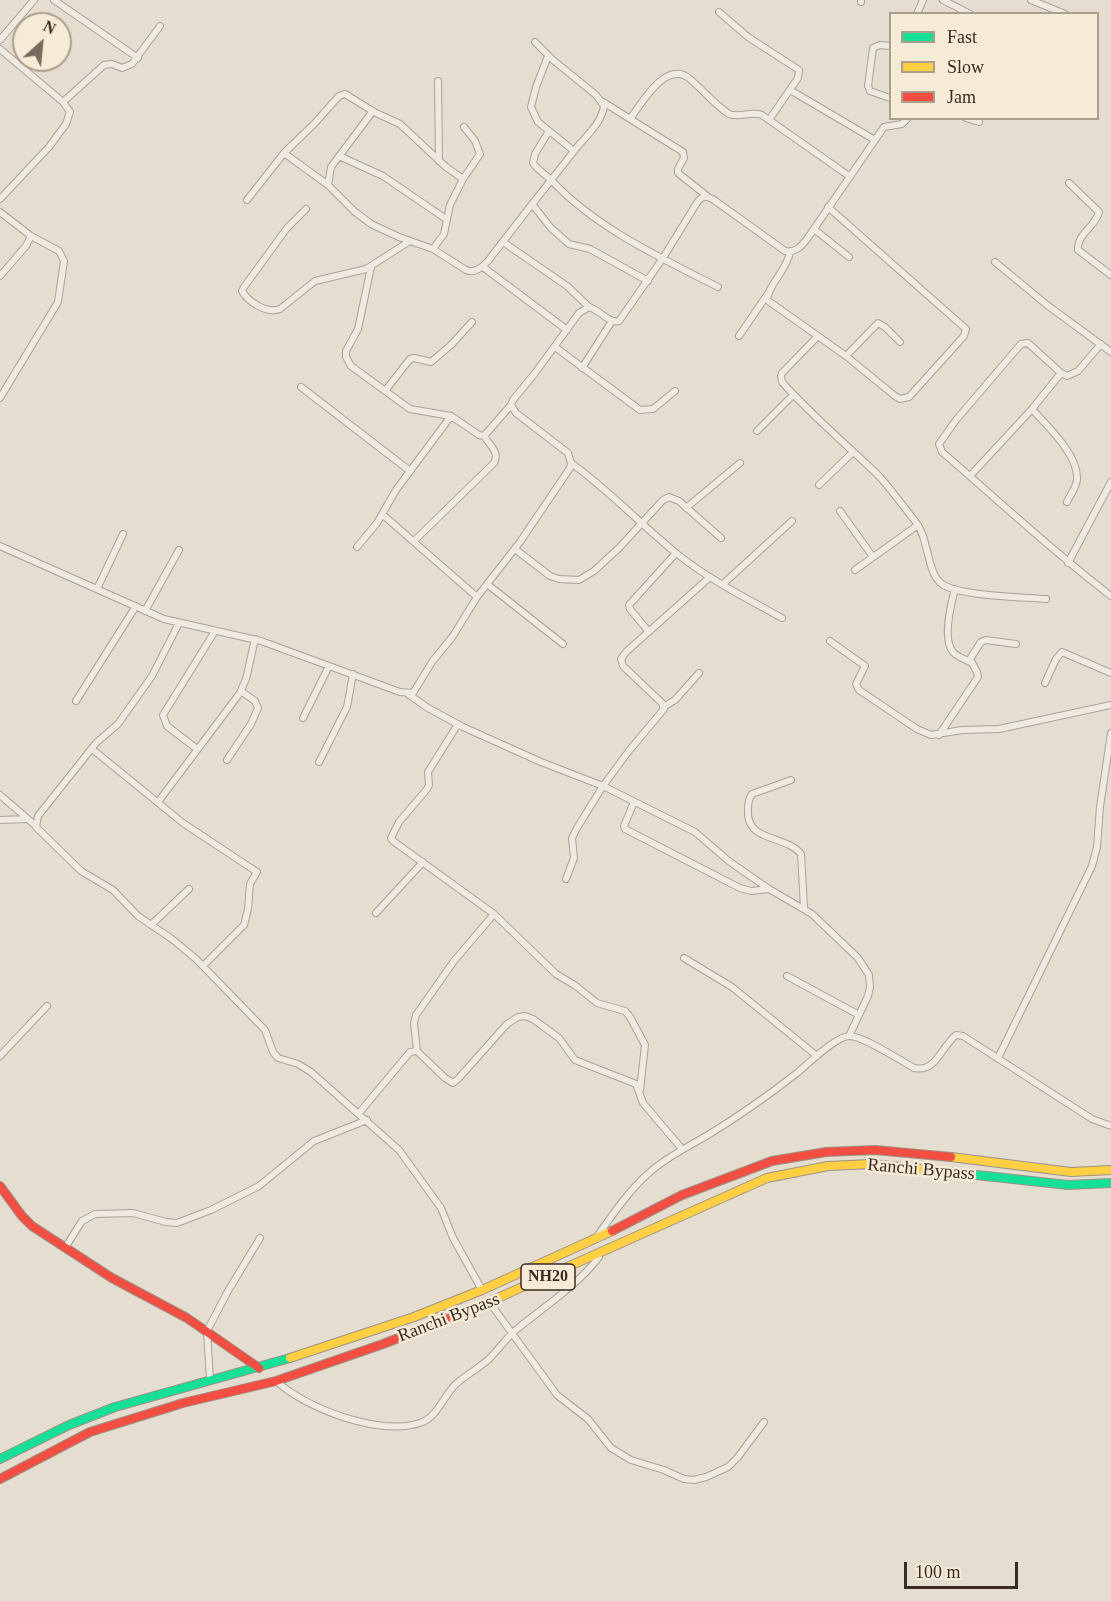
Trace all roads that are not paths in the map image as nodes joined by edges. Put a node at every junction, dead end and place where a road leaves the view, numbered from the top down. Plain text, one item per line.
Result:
1 (34, 0) edge
2 (54, 0) edge
3 (943, 0) edge
4 (1031, 0) edge
5 (719, 12) dead end
6 (966, 12) edge
7 (1060, 12) edge
8 (160, 26) dead end
9 (0, 40) edge
10 (535, 42) dead end
11 (889, 46) edge
12 (0, 49) edge
13 (548, 56) junction
14 (138, 58) junction
15 (438, 81) dead end
16 (790, 90) junction
17 (889, 97) edge
18 (601, 101) junction
19 (63, 102) junction
20 (374, 111) junction
21 (630, 119) junction
22 (769, 120) junction
23 (906, 120) edge
24 (972, 120) edge
25 (979, 122) dead end
26 (464, 127) dead end
27 (549, 131) junction
28 (875, 140) junction
29 (574, 151) junction
30 (284, 153) junction
31 (339, 156) junction
32 (439, 161) junction
33 (849, 176) junction
34 (463, 179) junction
35 (552, 180) junction
36 (1069, 183) dead end
37 (328, 185) junction
38 (707, 196) junction
39 (0, 199) edge
40 (247, 200) dead end
41 (532, 204) junction
42 (828, 207) junction
43 (306, 209) dead end
44 (0, 212) edge
45 (446, 219) junction
46 (814, 229) junction
47 (31, 236) junction
48 (410, 241) junction
49 (503, 242) junction
50 (432, 249) junction
51 (790, 252) junction
52 (849, 257) dead end
53 (663, 258) junction
54 (995, 262) dead end
55 (371, 267) junction
56 (483, 267) junction
57 (1111, 275) edge
58 (0, 276) edge
59 (648, 281) junction
60 (718, 288) dead end
61 (768, 295) junction
62 (589, 307) junction
63 (612, 321) junction
64 (472, 322) dead end
65 (567, 330) junction
66 (739, 336) dead end
67 (818, 336) junction
68 (900, 342) dead end
69 (1101, 344) junction
70 (555, 347) junction
71 (1111, 352) edge
72 (846, 356) junction
73 (582, 368) junction
74 (1061, 373) junction
75 (300, 387) dead end
76 (385, 391) junction
77 (675, 391) dead end
78 (793, 395) junction
79 (0, 398) edge
80 (511, 405) junction
81 (1032, 409) junction
82 (451, 416) junction
83 (757, 431) dead end
84 (484, 436) junction
85 (853, 452) junction
86 (571, 463) junction
87 (740, 463) dead end
88 (410, 471) junction
89 (970, 476) junction
90 (1111, 482) edge
91 (819, 485) dead end
92 (1067, 502) dead end
93 (686, 508) junction
94 (840, 511) dead end
95 (382, 514) junction
96 (792, 521) dead end
97 (642, 523) junction
98 (918, 525) junction
99 (123, 534) dead end
100 (721, 538) dead end
101 (414, 541) junction
102 (0, 546) edge
103 (357, 547) dead end
104 (515, 549) junction
105 (179, 550) dead end
106 (676, 553) junction
107 (873, 558) junction
108 (1068, 563) junction
109 (855, 570) dead end
110 (710, 577) junction
111 (487, 584) junction
112 (723, 584) junction
113 (97, 589) junction
114 (955, 589) junction
115 (1111, 596) edge
116 (477, 597) junction
117 (1046, 599) dead end
118 (136, 606) junction
119 (146, 611) junction
120 (782, 618) dead end
121 (179, 623) junction
122 (216, 631) junction
123 (649, 632) junction
124 (255, 639) junction
125 (830, 641) dead end
126 (563, 644) dead end
127 (1016, 644) dead end
128 (970, 662) junction
129 (329, 666) junction
130 (699, 673) dead end
131 (1111, 673) edge
132 (353, 674) junction
133 (1045, 683) dead end
134 (241, 691) junction
135 (408, 694) junction
136 (76, 701) dead end
137 (1111, 705) edge
138 (664, 706) junction
139 (303, 718) dead end
140 (458, 724) junction
141 (1111, 733) edge
142 (939, 735) junction
143 (92, 749) junction
144 (197, 749) junction
145 (227, 760) dead end
146 (319, 762) dead end
147 (791, 780) dead end
148 (603, 786) junction
149 (0, 795) edge
150 (158, 802) junction
151 (634, 802) junction
152 (28, 819) junction
153 (0, 820) edge
154 (36, 827) junction
155 (423, 862) junction
156 (566, 879) dead end
157 (189, 889) dead end
158 (770, 889) junction
159 (804, 908) junction
160 (376, 913) dead end
161 (494, 914) junction
162 (151, 925) junction
163 (684, 958) dead end
164 (203, 966) junction
165 (787, 976) dead end
166 (47, 1006) dead end
167 (860, 1015) junction
168 (849, 1036) junction
169 (417, 1052) junction
170 (0, 1056) edge
171 (818, 1056) junction
172 (998, 1058) junction
173 (640, 1090) junction
174 (359, 1113) junction
175 (367, 1120) junction
176 (1111, 1126) edge
177 (682, 1149) junction
178 (1111, 1170) edge
179 (1111, 1183) edge
180 (0, 1185) edge
181 (260, 1238) dead end
182 (596, 1238) junction
183 (65, 1248) junction
184 (601, 1253) junction
185 (482, 1290) junction
186 (490, 1304) junction
187 (207, 1331) junction
188 (512, 1333) junction
189 (259, 1368) junction
190 (210, 1380) junction
191 (276, 1381) junction
192 (764, 1422) dead end
193 (0, 1460) edge
194 (0, 1479) edge

1 - 9 street
2 - 14 street
3 - 6 street
4 - 7 street
5 - 16 street
8 - 14 street
10 - 13 street
11 - 17 street
12 - 19 street
13 - 18 street
13 - 27 street
14 - 19 street
15 - 32 street
16 - 22 street
16 - 28 street
18 - 21 street
18 - 29 street
19 - 39 street
20 - 30 street
20 - 31 street
20 - 32 street
21 - 22 street
21 - 38 street
22 - 33 street
23 - 28 street
24 - 25 street
26 - 34 street
27 - 29 street
27 - 35 street
28 - 33 street
29 - 35 street
30 - 37 street
30 - 40 street
31 - 37 street
31 - 45 street
32 - 34 street
33 - 42 street
34 - 45 street
35 - 41 street
35 - 53 street
36 - 57 street
37 - 48 street
38 - 51 street
38 - 53 street
41 - 49 street
41 - 59 street
42 - 46 street
42 - 72 street
43 - 55 street
44 - 47 street
45 - 50 street
46 - 51 street
46 - 52 street
47 - 58 street
47 - 79 street
48 - 50 street
48 - 55 street
49 - 56 street
49 - 62 street
50 - 56 street
51 - 61 street
53 - 59 street
53 - 60 street
54 - 69 street
55 - 76 street
56 - 65 street
59 - 63 street
61 - 66 street
61 - 67 street
62 - 63 street
62 - 65 street
63 - 73 street
64 - 76 street
65 - 70 street
67 - 72 street
67 - 78 street
68 - 72 street
69 - 71 street
69 - 74 street
70 - 73 street
70 - 80 street
73 - 77 street
74 - 81 street
74 - 89 street
75 - 88 street
76 - 82 street
78 - 83 street
78 - 85 street
80 - 84 street
80 - 86 street
81 - 89 street
81 - 92 street
82 - 84 street
82 - 88 street
84 - 101 street
85 - 91 street
85 - 98 street
86 - 97 street
86 - 104 street
87 - 93 street
88 - 95 street
89 - 108 street
90 - 108 street
93 - 97 street
93 - 100 street
94 - 107 street
95 - 101 street
95 - 103 street
96 - 112 street
97 - 104 street
97 - 106 street
98 - 107 street
98 - 114 street
99 - 113 street
101 - 116 street
102 - 113 street
104 - 111 street
105 - 119 street
106 - 110 street
106 - 123 street
107 - 109 street
108 - 115 street
110 - 112 street
110 - 123 street
111 - 116 street
111 - 126 street
112 - 120 street
113 - 118 street
114 - 117 street
114 - 128 street
116 - 135 street
118 - 119 street
118 - 136 street
119 - 121 street
121 - 122 street
121 - 143 street
122 - 124 street
122 - 144 street
123 - 138 street
124 - 129 street
124 - 134 street
125 - 142 street
127 - 128 street
128 - 142 street
129 - 132 street
129 - 139 street
130 - 138 street
131 - 133 street
132 - 135 street
132 - 146 street
134 - 144 street
134 - 145 street
135 - 140 street
137 - 142 street
138 - 148 street
140 - 148 street
140 - 155 street
141 - 172 street
143 - 150 street
143 - 154 street
144 - 150 street
147 - 159 street
148 - 151 street
148 - 156 street
149 - 152 street
150 - 164 street
151 - 158 street
151 - 158 street
152 - 153 street
152 - 154 street
154 - 162 street
155 - 160 street
155 - 161 street
157 - 162 street
158 - 159 street
159 - 167 street
161 - 169 street
161 - 173 street
162 - 164 street
163 - 171 street
164 - 174 street
165 - 167 street
166 - 170 street
167 - 168 street
168 - 171 street
168 - 172 street
169 - 173 street
169 - 174 street
171 - 177 street
172 - 176 street
173 - 177 street
174 - 175 street
175 - 183 street
175 - 185 street
177 - 182 street
178 - 182 main road, Ranchi Bypass / NH20
179 - 184 main road, Ranchi Bypass / NH20
180 - 183 main road
181 - 187 street
182 - 185 main road, Ranchi Bypass / NH20
183 - 187 main road
184 - 186 main road, Ranchi Bypass / NH20
184 - 188 street
185 - 189 main road, Ranchi Bypass / NH20
186 - 188 street
186 - 191 main road, Ranchi Bypass / NH20
187 - 189 main road
187 - 190 street
188 - 191 street
188 - 192 street
189 - 190 main road, Ranchi Bypass / NH20
190 - 193 main road, Ranchi Bypass / NH20
191 - 194 main road, Ranchi Bypass / NH20

